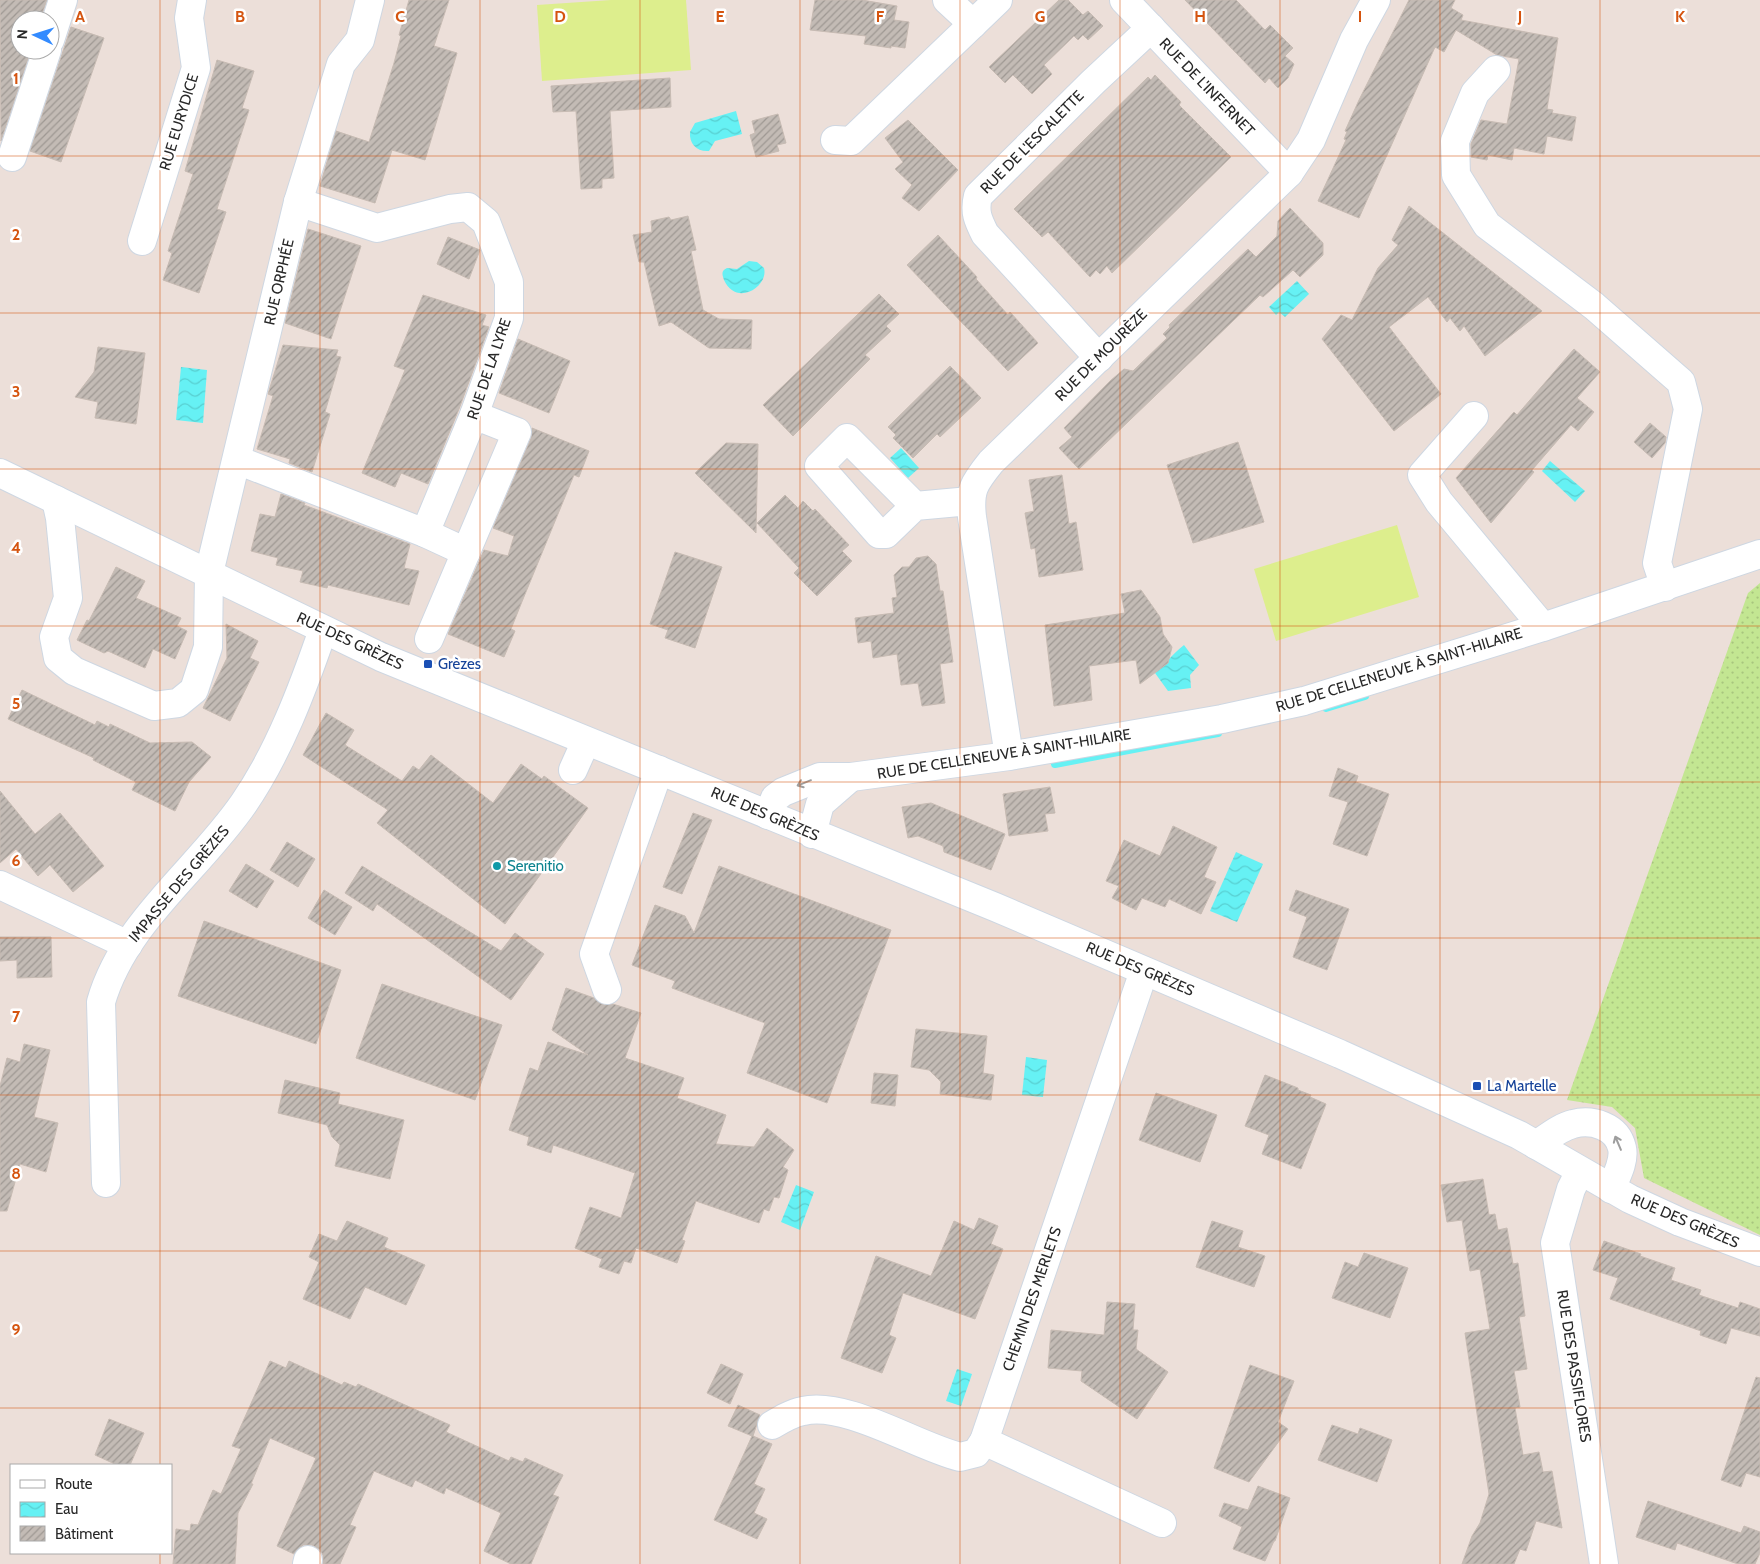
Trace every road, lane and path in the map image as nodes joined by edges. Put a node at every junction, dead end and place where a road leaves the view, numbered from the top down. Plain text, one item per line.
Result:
1 (192, 0) edge
2 (370, 0) edge
3 (947, 0) edge
4 (998, 0) edge
5 (1124, 0) edge
6 (1376, 0) edge
7 (973, 24) junction
8 (1151, 28) junction
9 (44, 60) edge
10 (1496, 70) dead end
11 (836, 140) dead end
12 (12, 157) dead end
13 (1289, 173) junction
14 (298, 202) junction
15 (142, 241) dead end
16 (1099, 358) junction
17 (474, 416) junction
18 (1474, 416) dead end
19 (237, 460) junction
20 (0, 473) edge
21 (56, 500) junction
22 (970, 501) junction
23 (915, 506) dead end
24 (425, 533) junction
25 (466, 552) junction
26 (1760, 554) edge
27 (208, 573) junction
28 (1665, 587) junction
29 (1543, 627) junction
30 (323, 630) junction
31 (429, 639) dead end
32 (586, 741) junction
33 (1009, 756) junction
34 (573, 770) dead end
35 (659, 770) junction
36 (851, 777) junction
37 (768, 815) junction
38 (812, 834) junction
39 (0, 885) edge
40 (128, 945) junction
41 (1144, 971) junction
42 (607, 990) dead end
43 (1536, 1145) junction
44 (1580, 1171) junction
45 (106, 1183) dead end
46 (1611, 1189) junction
47 (1760, 1252) edge
48 (772, 1425) dead end
49 (984, 1441) junction
50 (1162, 1523) dead end
51 (1604, 1564) edge

1 - 15 street, RUE EURYDICE
2 - 14 street, RUE ORPHÉE
3 - 7 street
4 - 7 street
5 - 8 street, RUE DE L'INFERNET
6 - 13 street, RUE DE MOURÈZE
7 - 11 street
8 - 13 street, RUE DE L'INFERNET
8 - 16 street, RUE DE L'ESCALETTE
9 - 12 street
10 - 28 street
13 - 16 street, RUE DE MOURÈZE
14 - 17 street, RUE DE LA LYRE
14 - 19 street, RUE ORPHÉE
16 - 22 street, RUE DE MOURÈZE
17 - 24 street, RUE DE LA LYRE
17 - 25 street
18 - 29 street
19 - 24 street
19 - 27 street, RUE ORPHÉE
20 - 21 street, RUE DES GRÈZES
21 - 27 street, RUE DES GRÈZES
21 - 27 street, RUE ORPHÉE
22 - 23 street
22 - 33 street, RUE DE MOURÈZE
24 - 25 street
25 - 31 street
26 - 28 street, RUE DE CELLENEUVE À SAINT-HILAIRE
27 - 30 street, RUE DES GRÈZES
28 - 29 street, RUE DE CELLENEUVE À SAINT-HILAIRE
29 - 33 street, RUE DE CELLENEUVE À SAINT-HILAIRE
30 - 32 street, RUE DES GRÈZES
30 - 40 street, IMPASSE DES GRÈZES
32 - 34 street
32 - 35 street, RUE DES GRÈZES
33 - 36 street, RUE DE CELLENEUVE À SAINT-HILAIRE
35 - 37 street, RUE DES GRÈZES
35 - 42 street
36 -> 37 street, RUE DE CELLENEUVE À SAINT-HILAIRE
36 - 38 street
37 - 38 street, RUE DES GRÈZES
38 - 41 street, RUE DES GRÈZES
39 - 40 street
40 - 45 street, IMPASSE DES GRÈZES
41 - 43 street, RUE DES GRÈZES
41 - 49 street, CHEMIN DES MERLETS
43 - 44 street, RUE DES GRÈZES
46 -> 43 street, RUE DES GRÈZES
44 - 46 street, RUE DES GRÈZES
44 - 51 street, RUE DES PASSIFLORES
46 - 47 street, RUE DES GRÈZES
48 - 49 street
49 - 50 street

